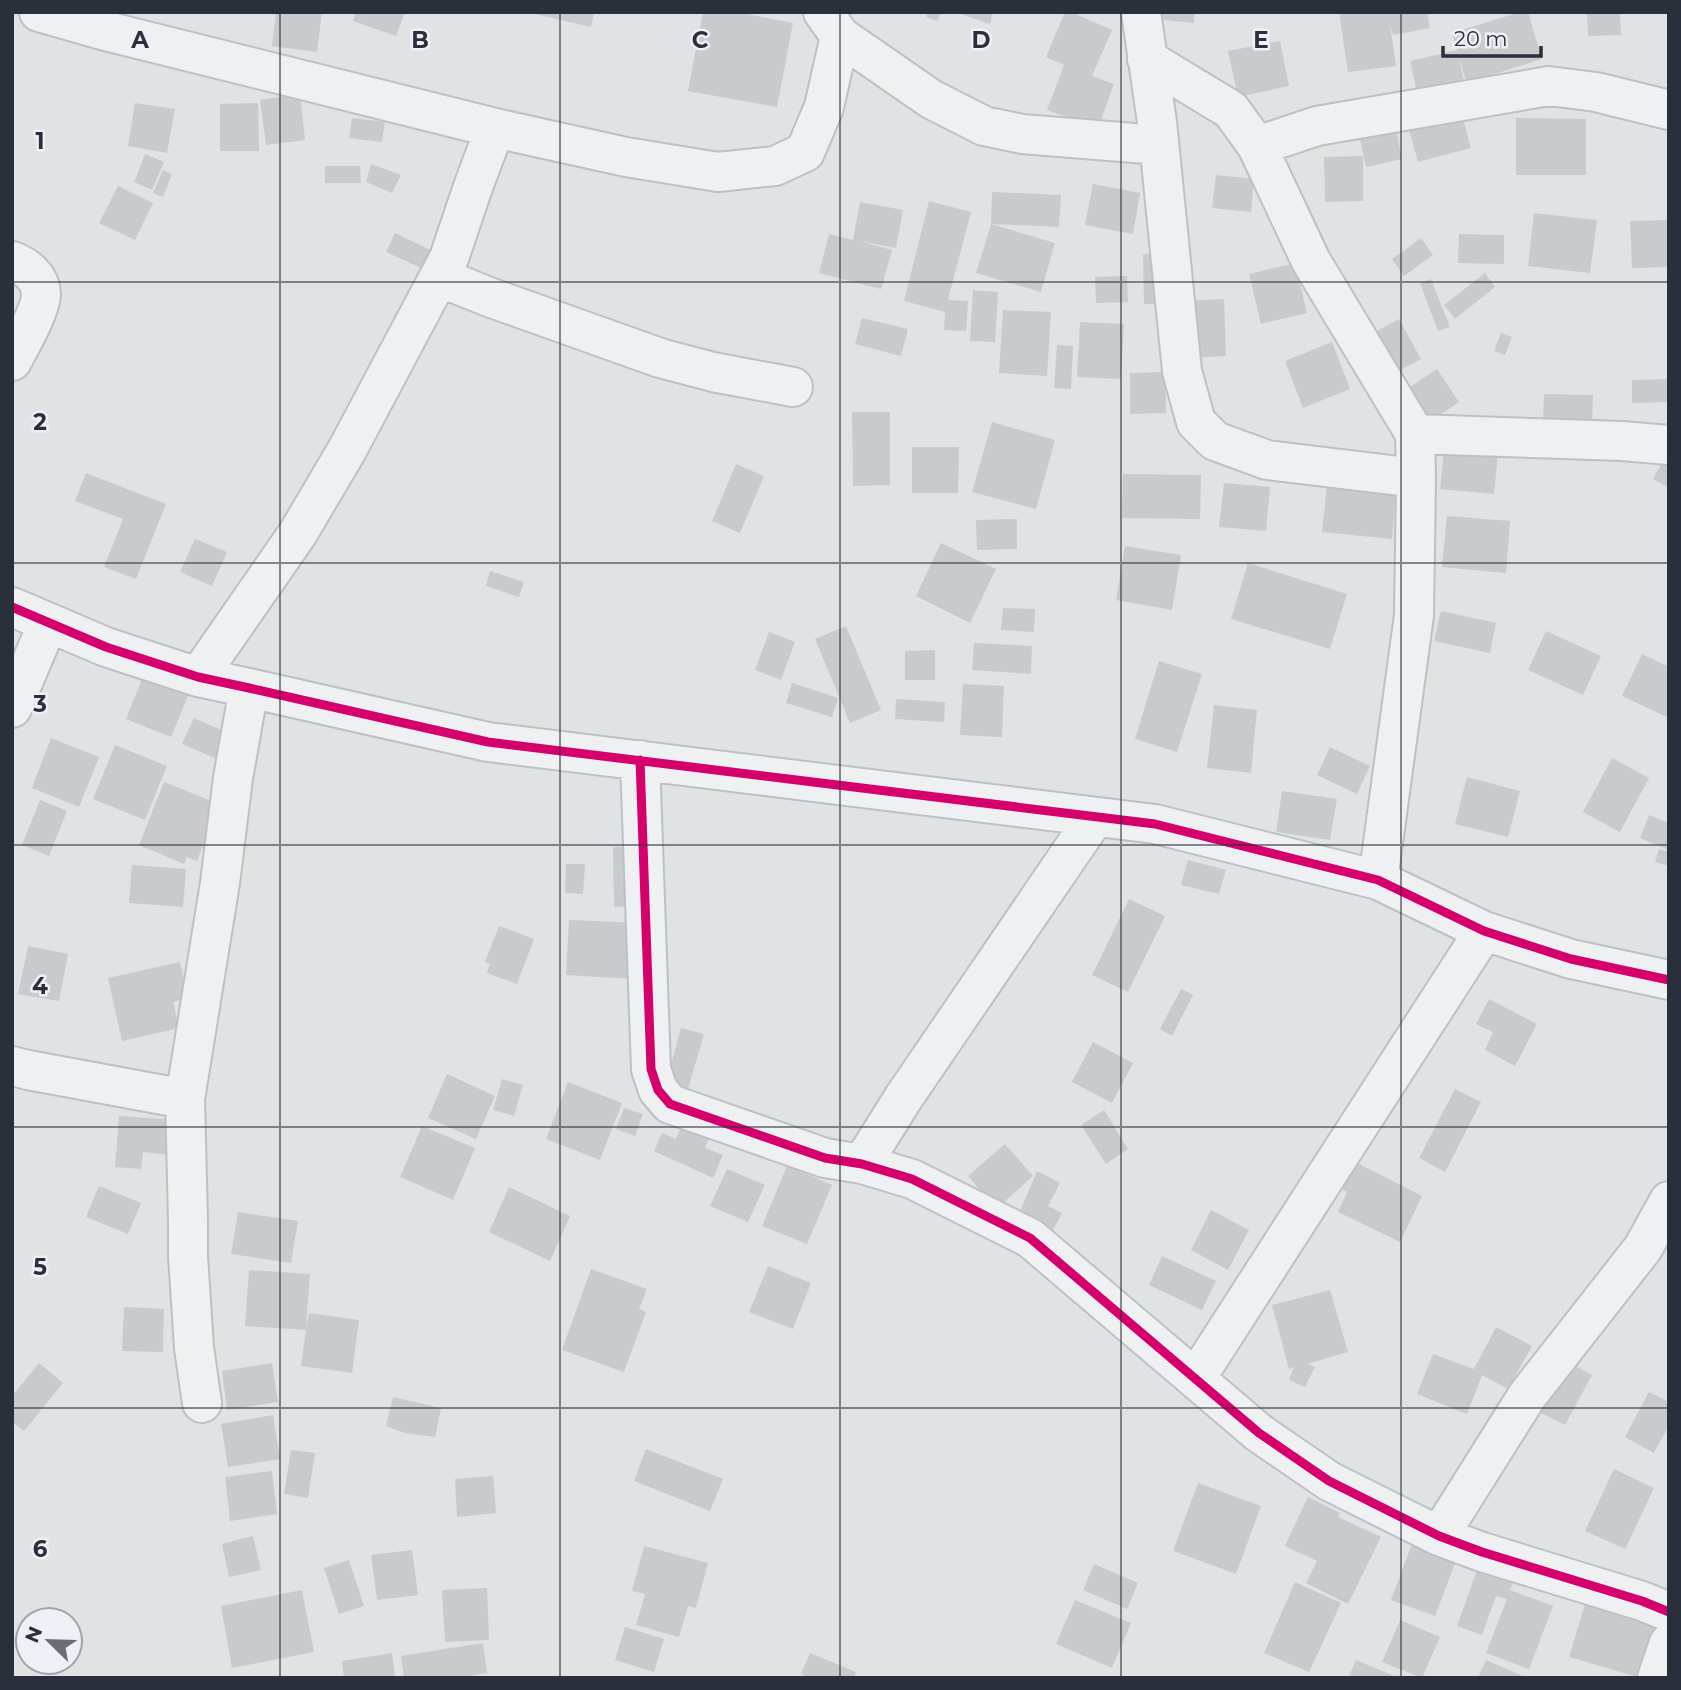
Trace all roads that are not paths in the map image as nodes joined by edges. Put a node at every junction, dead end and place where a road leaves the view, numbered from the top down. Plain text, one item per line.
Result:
1 (39, 12) edge
2 (1141, 12) edge
3 (831, 24) edge
4 (1147, 59) junction
5 (1669, 110) edge
6 (495, 128) junction
7 (1159, 145) junction
8 (1257, 146) junction
9 (12, 261) edge
10 (439, 277) junction
11 (12, 361) edge
12 (793, 387) dead end
13 (1415, 434) junction
14 (1669, 445) edge
15 (1416, 478) junction
16 (12, 607) edge
17 (48, 623) junction
18 (198, 677) junction
19 (249, 688) junction
20 (12, 708) edge
21 (640, 760) junction
22 (1096, 817) junction
23 (1378, 880) junction
24 (1484, 931) junction
25 (1669, 980) edge
26 (12, 1066) edge
27 (185, 1099) junction
28 (862, 1164) junction
29 (1669, 1201) edge
30 (1196, 1378) junction
31 (202, 1403) dead end
32 (1439, 1536) junction
33 (1669, 1612) edge
34 (1669, 1643) edge
35 (1657, 1678) edge

1 - 6 street
2 - 4 street
3 - 6 street
3 - 7 street
4 - 7 street
4 - 8 street
5 - 8 street
6 - 10 street
7 - 15 street
8 - 13 street
9 - 11 street
10 - 12 street
10 - 18 street
13 - 14 street
13 - 15 street
15 - 23 street
16 - 17 street
17 - 18 street
17 - 20 street
18 - 19 street
19 - 21 street
19 - 27 street
21 - 22 street
21 - 28 street
22 - 23 street
22 - 28 street
23 - 24 street
24 - 25 street
24 - 30 street
26 - 27 street
27 - 31 street
28 - 30 street
29 - 32 street
30 - 32 street
32 - 33 street
34 - 35 street

